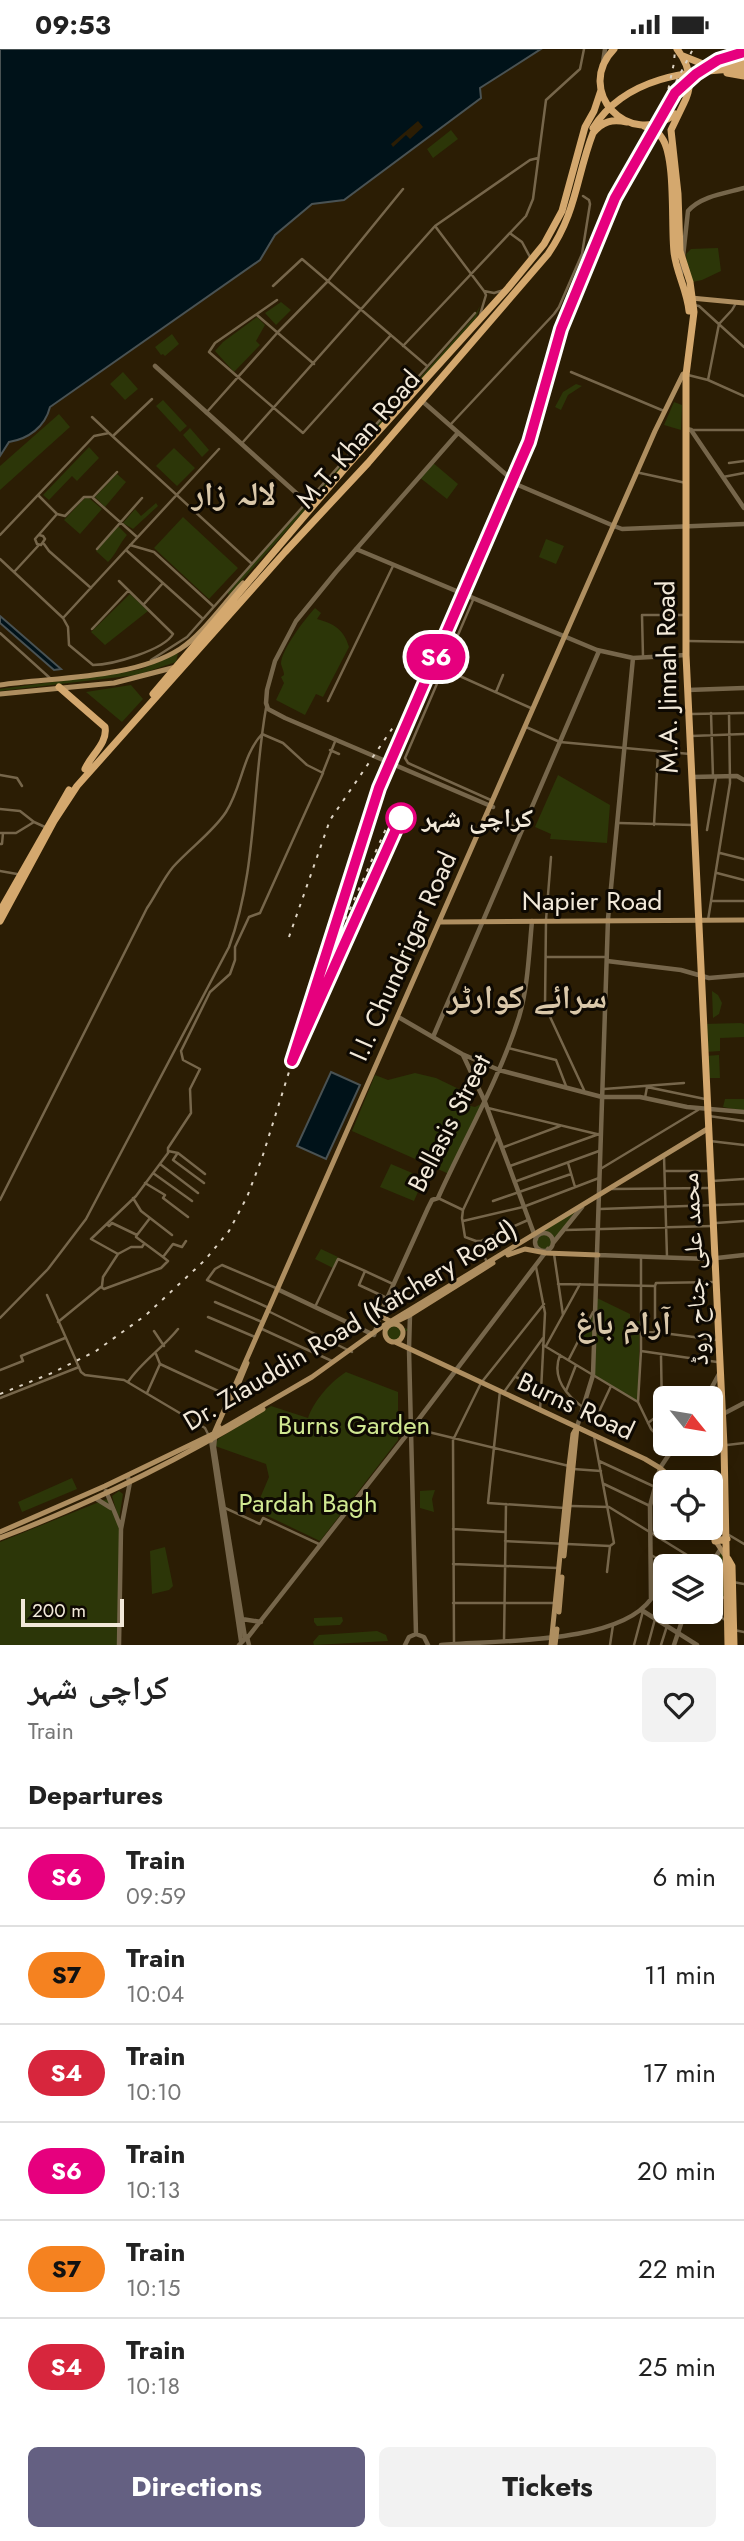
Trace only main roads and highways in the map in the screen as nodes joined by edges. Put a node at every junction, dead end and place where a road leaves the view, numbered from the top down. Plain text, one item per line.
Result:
1 (614, 49) edge
2 (680, 52) edge
3 (744, 70) edge
4 (601, 90) junction
5 (689, 92) junction
6 (684, 103) junction
7 (627, 122) junction
8 (644, 126) junction
9 (547, 248) junction
10 (679, 254) junction
11 (532, 260) junction
12 (527, 278) junction
13 (691, 300) junction
14 (744, 303) edge
15 (685, 375) junction
16 (391, 417) junction
17 (387, 441) junction
18 (311, 509) junction
19 (615, 527) junction
20 (276, 549) junction
21 (288, 549) junction
22 (566, 638) junction
23 (191, 660) junction
24 (0, 685) edge
25 (59, 687) junction
26 (0, 694) edge
27 (527, 727) junction
28 (119, 735) junction
29 (85, 769) junction
30 (0, 911) edge
31 (704, 920) junction
32 (744, 920) edge
33 (0, 921) edge
34 (442, 922) junction
35 (703, 977) joint
36 (709, 1128) junction
37 (598, 1255) road end
38 (488, 1264) junction
39 (279, 1290) junction
40 (269, 1310) junction
41 (381, 1312) road end
42 (391, 1323) junction
43 (374, 1334) junction
44 (388, 1339) junction
45 (395, 1342) junction
46 (577, 1427) junction
47 (213, 1435) junction
48 (662, 1470) edge
49 (106, 1490) junction
50 (0, 1532) edge
51 (727, 1537) junction
52 (0, 1538) edge
53 (715, 1541) joint
54 (564, 1544) junction
55 (728, 1559) junction
56 (553, 1643) edge
57 (728, 1645) edge
58 (734, 1645) edge

1 - 4 highway, M.T. Khan Road
2 - 3 highway
2 - 5 highway
3 - 5 highway
3 - 9 highway
4 - 7 highway
4 - 11 highway, M.T. Khan Road
5 - 6 highway, M.A. Jinnah Road
6 - 8 highway
6 - 10 highway, M.A. Jinnah Road
7 - 8 highway
7 - 12 highway, M.T. Khan Road
8 - 10 highway, M.A. Jinnah Road
9 - 11 highway
9 - 12 highway
10 - 13 highway, M.A. Jinnah Road
10 - 13 highway, M.A. Jinnah Road
11 - 16 highway, M.T. Khan Road
12 - 17 highway, M.T. Khan Road
13 - 14 main road
13 - 15 highway, M.A. Jinnah Road
15 - 19 main road, I.I. Chundrigar Road
15 - 19 main road, I.I. Chundrigar Road
15 - 31 highway, M.A. Jinnah Road
16 - 17 highway
16 - 18 highway, M.T. Khan Road
17 - 21 highway, M.T. Khan Road
18 - 20 highway, M.T. Khan Road
18 - 21 highway
19 - 22 main road, I.I. Chundrigar Road
20 - 24 main road
20 - 28 highway, M.T. Khan Road
21 - 23 highway, M.T. Khan Road
22 - 27 main road, I.I. Chundrigar Road
22 - 27 main road, I.I. Chundrigar Road
23 - 25 main road
23 - 28 highway, M.T. Khan Road
25 - 26 main road
25 - 29 highway
27 - 34 main road, I.I. Chundrigar Road
28 - 29 highway, M.T. Khan Road
28 - 33 highway, M.T. Khan Road
29 - 30 highway, M.T. Khan Road
31 - 32 main road, Napier Road
31 - 34 main road, Napier Road
31 - 35 highway, M.A. Jinnah Road
34 - 39 main road, I.I. Chundrigar Road
34 - 39 main road, I.I. Chundrigar Road
35 - 36 highway, محمد علی جناح روڈ
36 - 38 main road, Dr. Ziauddin Road (Katchery Road)
36 - 51 highway, محمد علی جناح روڈ
37 - 38 main road, Dr. Ziauddin Road (Katchery Road)
38 - 42 main road, Dr. Ziauddin Road (Katchery Road)
38 - 42 main road, Dr. Ziauddin Road (Katchery Road)
39 - 40 main road, I.I. Chundrigar Road
40 - 47 main road, I.I. Chundrigar Road
40 - 47 main road, I.I. Chundrigar Road
41 - 42 main road
42 - 43 main road, Dr. Ziauddin Road (Katchery Road)
42 - 44 main road
42 - 45 main road
43 - 44 main road
43 - 47 main road, Dr. Ziauddin Road (Katchery Road)
44 - 45 main road
45 - 46 main road, Burns Road
46 - 48 main road, Burns Road
46 - 54 main road
47 - 49 main road, Dr. Ziauddin Road (Katchery Road)
49 - 50 main road, Dr. Ziauddin Road (Katchery Road)
49 - 52 main road, Dr. Ziauddin Road (Katchery Road)
51 - 53 highway
51 - 55 highway, محمد علی جناح روڈ
53 - 55 main road
54 - 56 main road
54 - 56 main road
55 - 57 highway, محمد علی جناح روڈ
55 - 58 highway, محمد علی جناح روڈ

